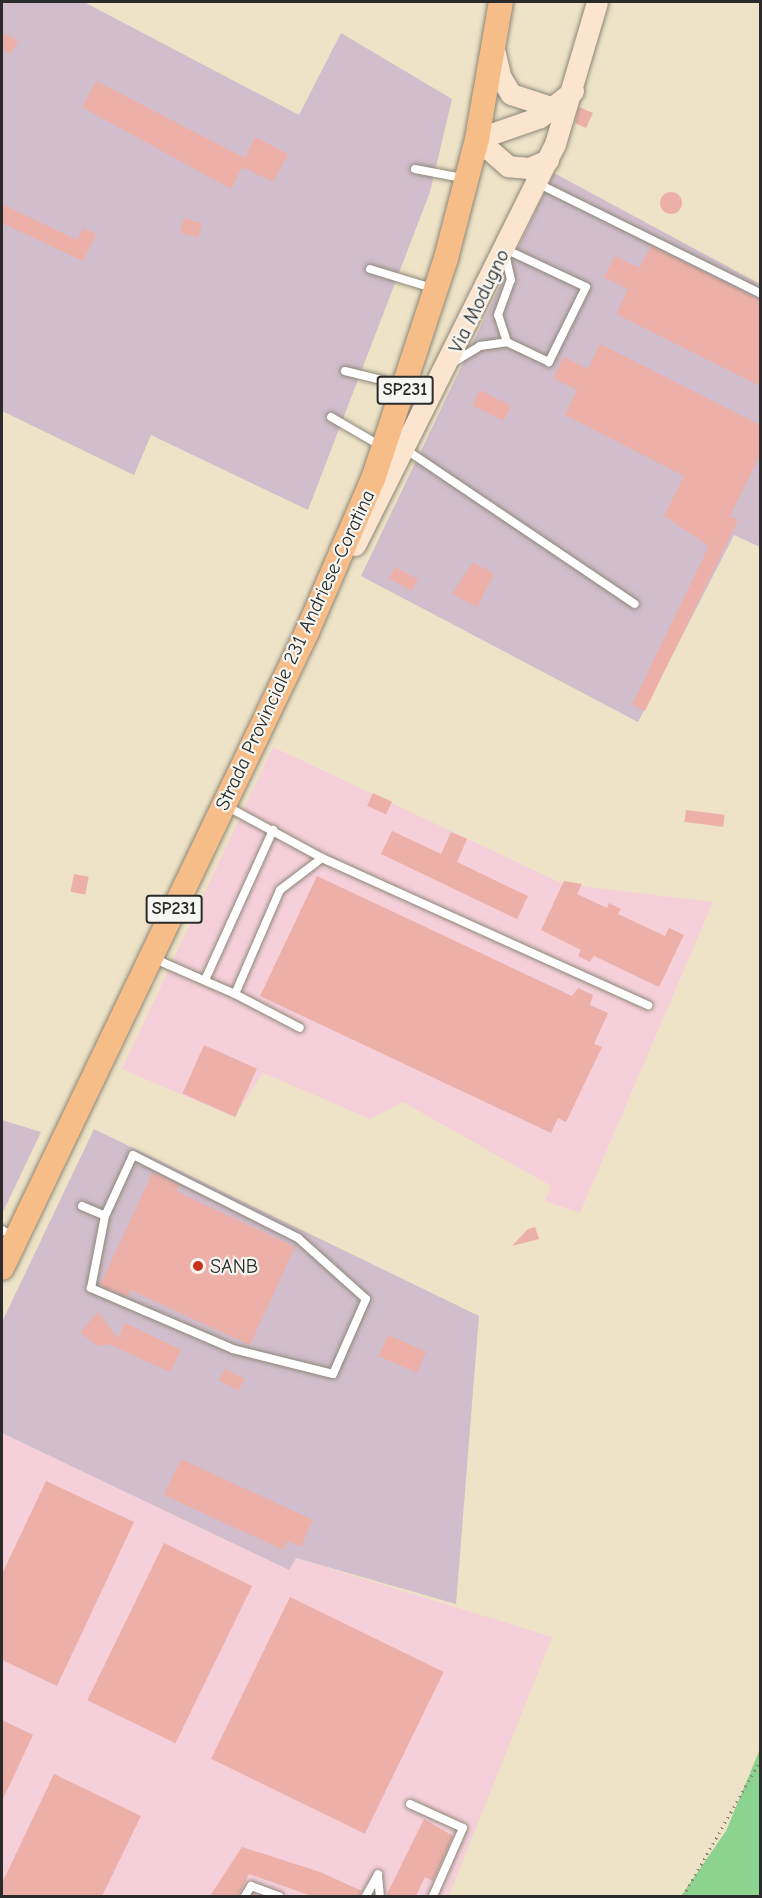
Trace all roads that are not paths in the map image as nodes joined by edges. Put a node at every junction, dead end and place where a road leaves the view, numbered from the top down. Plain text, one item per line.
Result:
1 (501, 2) edge
2 (597, 2) edge
3 (494, 44) junction
4 (573, 90) junction
5 (554, 108) junction
6 (477, 139) junction
7 (548, 160) junction
8 (415, 169) dead end
9 (467, 179) junction
10 (537, 183) junction
11 (505, 249) junction
12 (370, 269) dead end
13 (437, 290) junction
14 (760, 293) edge
15 (507, 342) junction
16 (446, 367) junction
17 (345, 371) dead end
18 (407, 386) junction
19 (331, 417) dead end
20 (395, 448) junction
21 (635, 604) dead end
22 (224, 805) junction
23 (273, 830) junction
24 (322, 858) junction
25 (151, 957) junction
26 (205, 980) junction
27 (235, 994) junction
28 (648, 1005) dead end
29 (300, 1028) dead end
30 (82, 1206) dead end
31 (105, 1216) junction
32 (9, 1234) edge
33 (2, 1268) edge
34 (410, 1804) dead end
35 (245, 1896) edge
36 (279, 1896) edge
37 (366, 1896) edge
38 (380, 1896) edge
39 (433, 1896) edge

1 - 3 main road, Strada Provinciale 231 Andriese-Coratina / SP231
2 - 4 street, Via Modugno
3 - 5 street
3 - 6 main road, Strada Provinciale 231 Andriese-Coratina / SP231
4 - 5 street
4 - 7 street, Via Modugno
5 - 6 street
6 - 7 street
6 - 9 main road, Strada Provinciale 231 Andriese-Coratina / SP231
7 - 10 street, Via Modugno
8 - 9 lane
9 - 13 main road, Strada Provinciale 231 Andriese-Coratina / SP231
10 - 11 street, Via Modugno
10 - 14 lane
11 - 15 lane
11 - 15 lane
11 - 16 street, Via Modugno
12 - 13 lane
13 - 18 main road, Strada Provinciale 231 Andriese-Coratina / SP231
15 - 16 lane
16 - 20 street, Via Modugno
17 - 18 lane
18 - 20 main road, Strada Provinciale 231 Andriese-Coratina / SP231
19 - 20 lane
20 - 21 lane
20 - 22 main road, Strada Provinciale 231 Andriese-Coratina / SP231
22 - 23 lane
22 - 25 main road, Strada Provinciale 231 Andriese-Coratina / SP231
23 - 24 lane
23 - 26 lane
24 - 27 lane
24 - 28 lane
25 - 26 lane
25 - 32 main road, Strada Provinciale 231 Andriese-Coratina / SP231
26 - 27 lane
27 - 29 lane
30 - 31 lane
31 - 31 lane
32 - 33 main road, Strada Provinciale 231 Andriese-Coratina / SP231
34 - 39 lane
35 - 36 lane
37 - 38 lane

